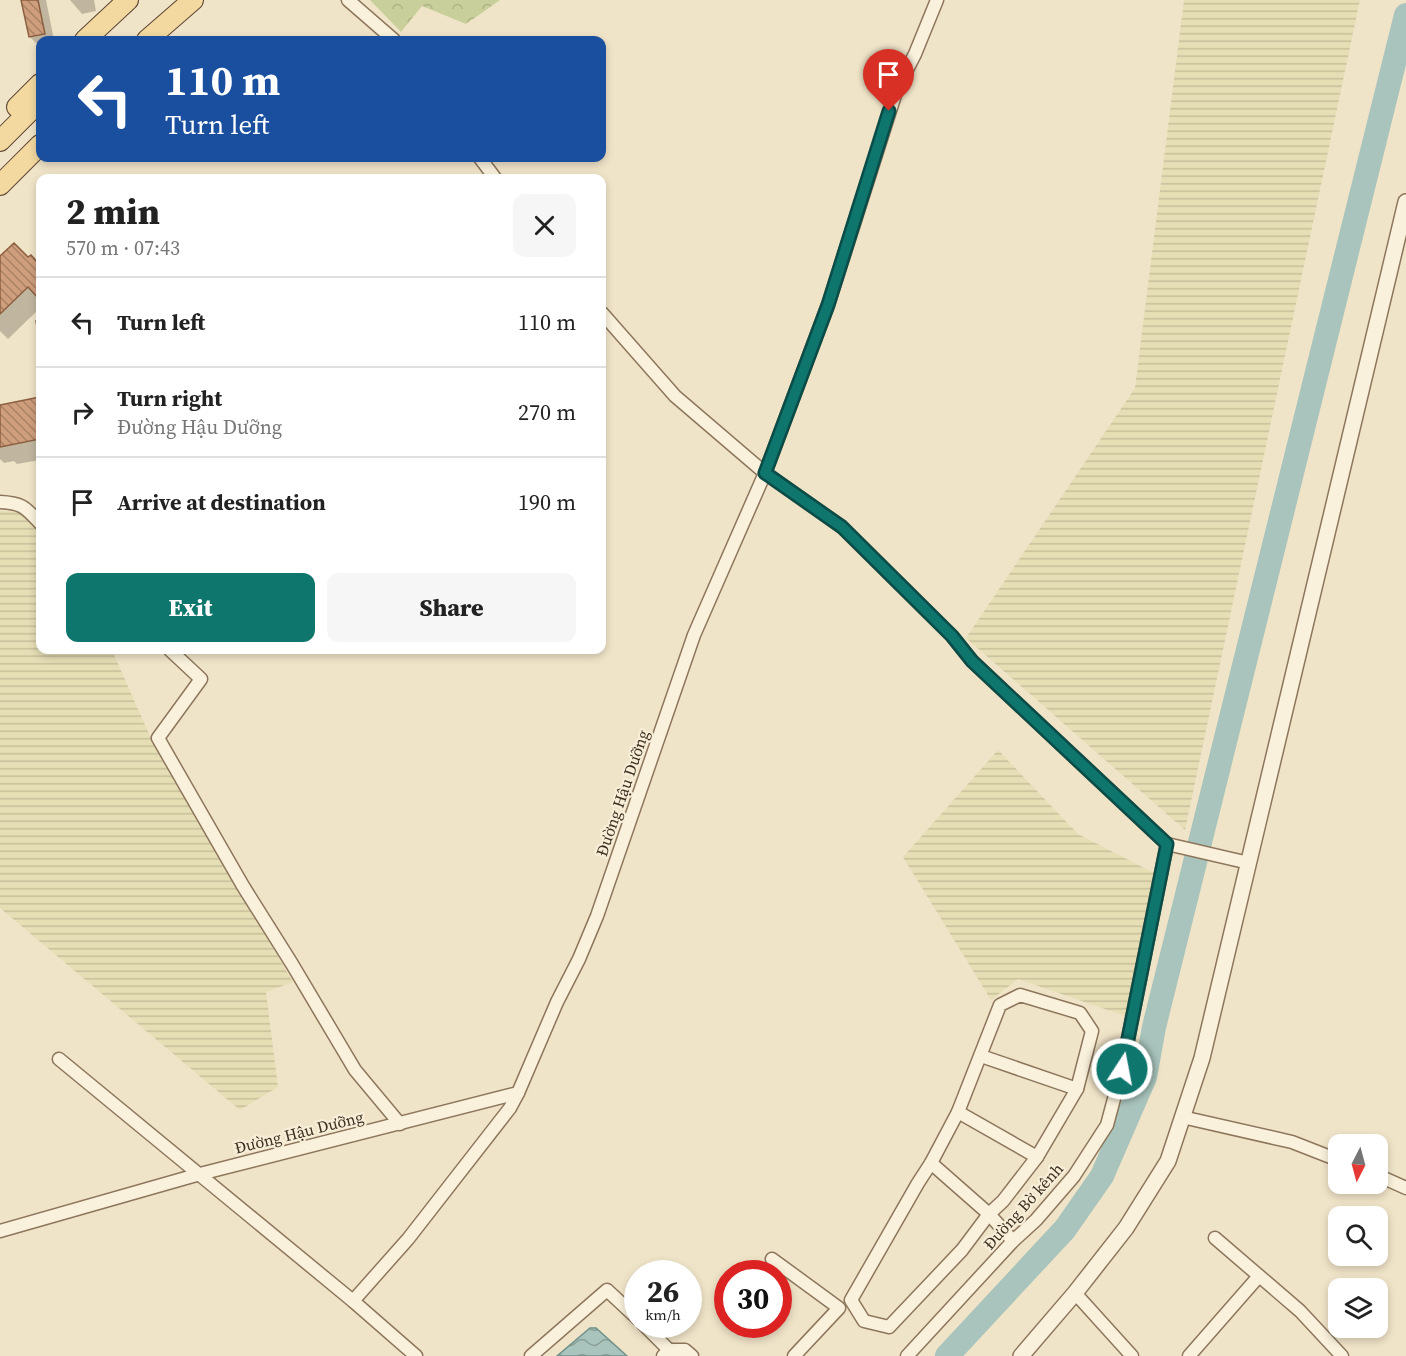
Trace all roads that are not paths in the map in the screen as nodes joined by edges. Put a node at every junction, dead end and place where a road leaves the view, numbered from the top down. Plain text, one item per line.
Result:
1 (128, 0) edge
2 (143, 0) edge
3 (193, 0) edge
4 (348, 0) edge
5 (937, 0) edge
6 (89, 36) edge
7 (105, 36) edge
8 (152, 36) edge
9 (389, 36) edge
10 (36, 88) edge
11 (36, 105) edge
12 (0, 123) edge
13 (0, 141) edge
14 (36, 149) edge
15 (0, 185) edge
16 (1406, 202) edge
17 (606, 318) edge
18 (765, 473) junction
19 (0, 502) edge
20 (36, 518) edge
21 (174, 654) edge
22 (1167, 844) junction
23 (1249, 862) junction
24 (981, 1056) junction
25 (59, 1059) dead end
26 (1077, 1089) junction
27 (519, 1093) junction
28 (958, 1112) junction
29 (1182, 1117) junction
30 (400, 1124) junction
31 (1328, 1156) edge
32 (1037, 1157) junction
33 (931, 1163) junction
34 (200, 1174) junction
35 (1388, 1181) edge
36 (1406, 1188) edge
37 (989, 1214) junction
38 (0, 1231) edge
39 (1215, 1238) dead end
40 (1013, 1241) junction
41 (772, 1259) dead end
42 (1259, 1276) junction
43 (1075, 1293) junction
44 (353, 1301) junction
45 (624, 1306) edge
46 (654, 1338) edge
47 (666, 1353) edge
48 (416, 1356) edge
49 (531, 1356) edge
50 (692, 1356) edge
51 (794, 1356) edge
52 (907, 1356) edge
53 (1021, 1356) edge
54 (1132, 1356) edge
55 (1188, 1356) edge
56 (1342, 1356) edge

1 - 6 main road
2 - 7 main road
3 - 8 main road
4 - 9 street
5 - 18 street, Đường Hậu Dưỡng
10 - 12 main road
11 - 13 main road
14 - 15 main road
16 - 23 street
17 - 18 street
18 - 22 street
18 - 27 street, Đường Hậu Dưỡng
19 - 20 street
21 - 30 street
22 - 23 street
22 - 40 street, Đường Bờ kênh
23 - 29 street
24 - 26 street
24 - 26 street
24 - 28 street
25 - 34 street
26 - 32 street
27 - 30 street, Đường Hậu Dưỡng
27 - 44 street
28 - 32 street
28 - 33 street
29 - 31 street
29 - 43 street
30 - 34 street, Đường Hậu Dưỡng
32 - 37 street
33 - 37 street
33 - 37 street
34 - 38 street, Đường Hậu Dưỡng
34 - 44 street
35 - 36 street
37 - 40 street
39 - 42 street
40 - 52 street, Đường Bờ kênh
41 - 51 street
42 - 55 street
42 - 56 street
43 - 53 street
43 - 54 street
44 - 48 street
45 - 49 street
46 - 47 street
47 - 50 street

